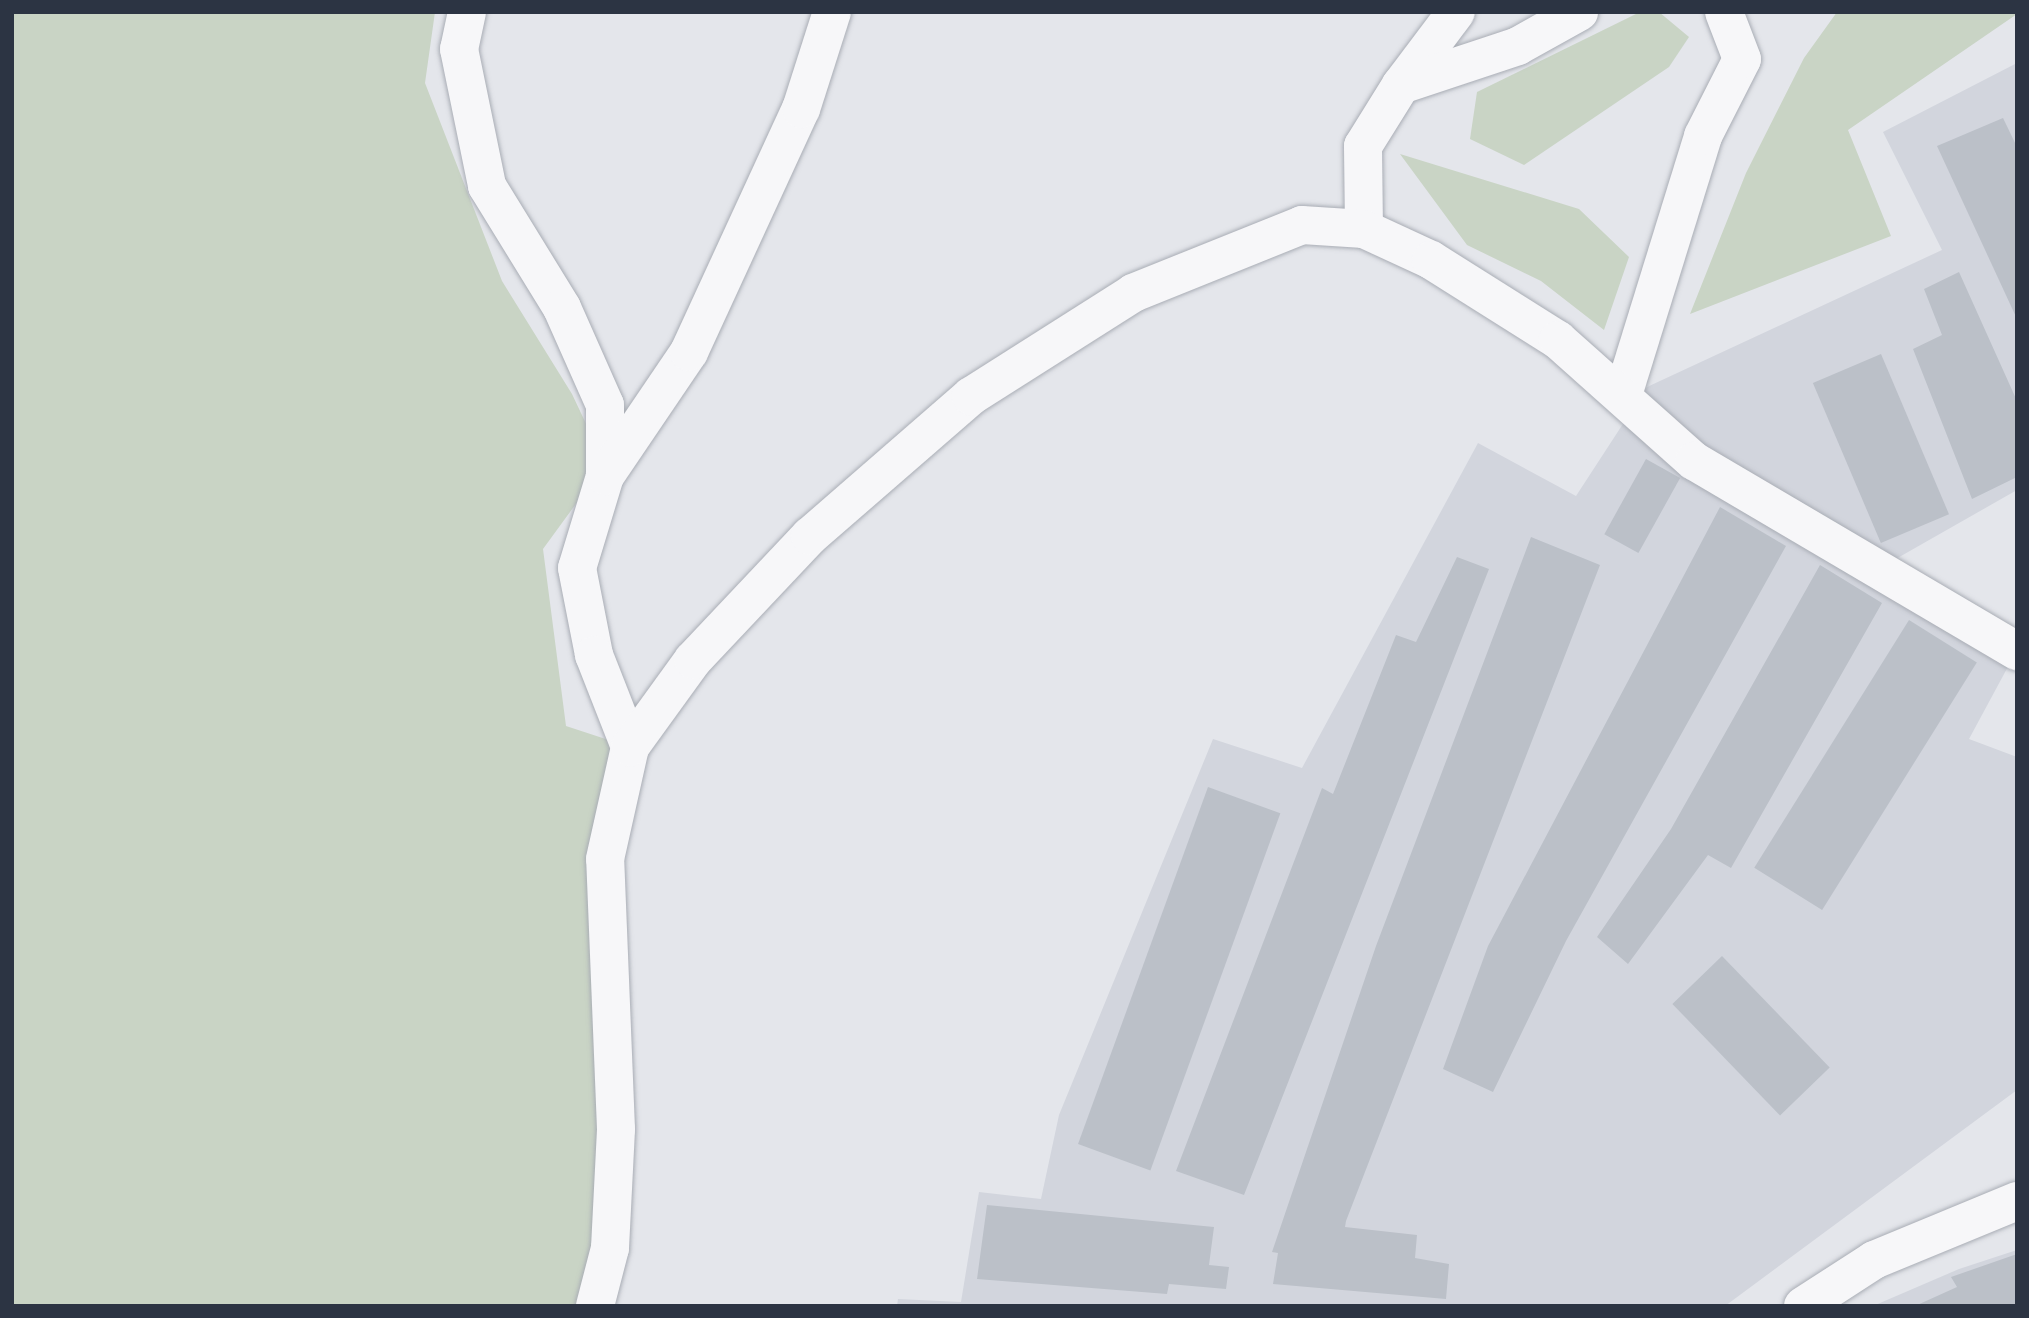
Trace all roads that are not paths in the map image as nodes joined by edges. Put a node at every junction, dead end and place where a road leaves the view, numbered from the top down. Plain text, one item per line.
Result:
1 (467, 12) edge
2 (832, 12) edge
3 (1456, 12) edge
4 (1579, 12) edge
5 (1724, 12) edge
6 (1401, 85) junction
7 (1364, 229) junction
8 (1623, 395) junction
9 (605, 476) junction
10 (2017, 651) edge
11 (630, 747) junction
12 (2016, 1204) edge
13 (595, 1306) edge
14 (1802, 1306) edge

1 - 9 street
2 - 9 street
3 - 6 street
4 - 6 street
5 - 8 street
6 - 7 street
7 - 8 street
7 - 11 street
8 - 10 street
9 - 11 street
11 - 13 street
12 - 14 street

